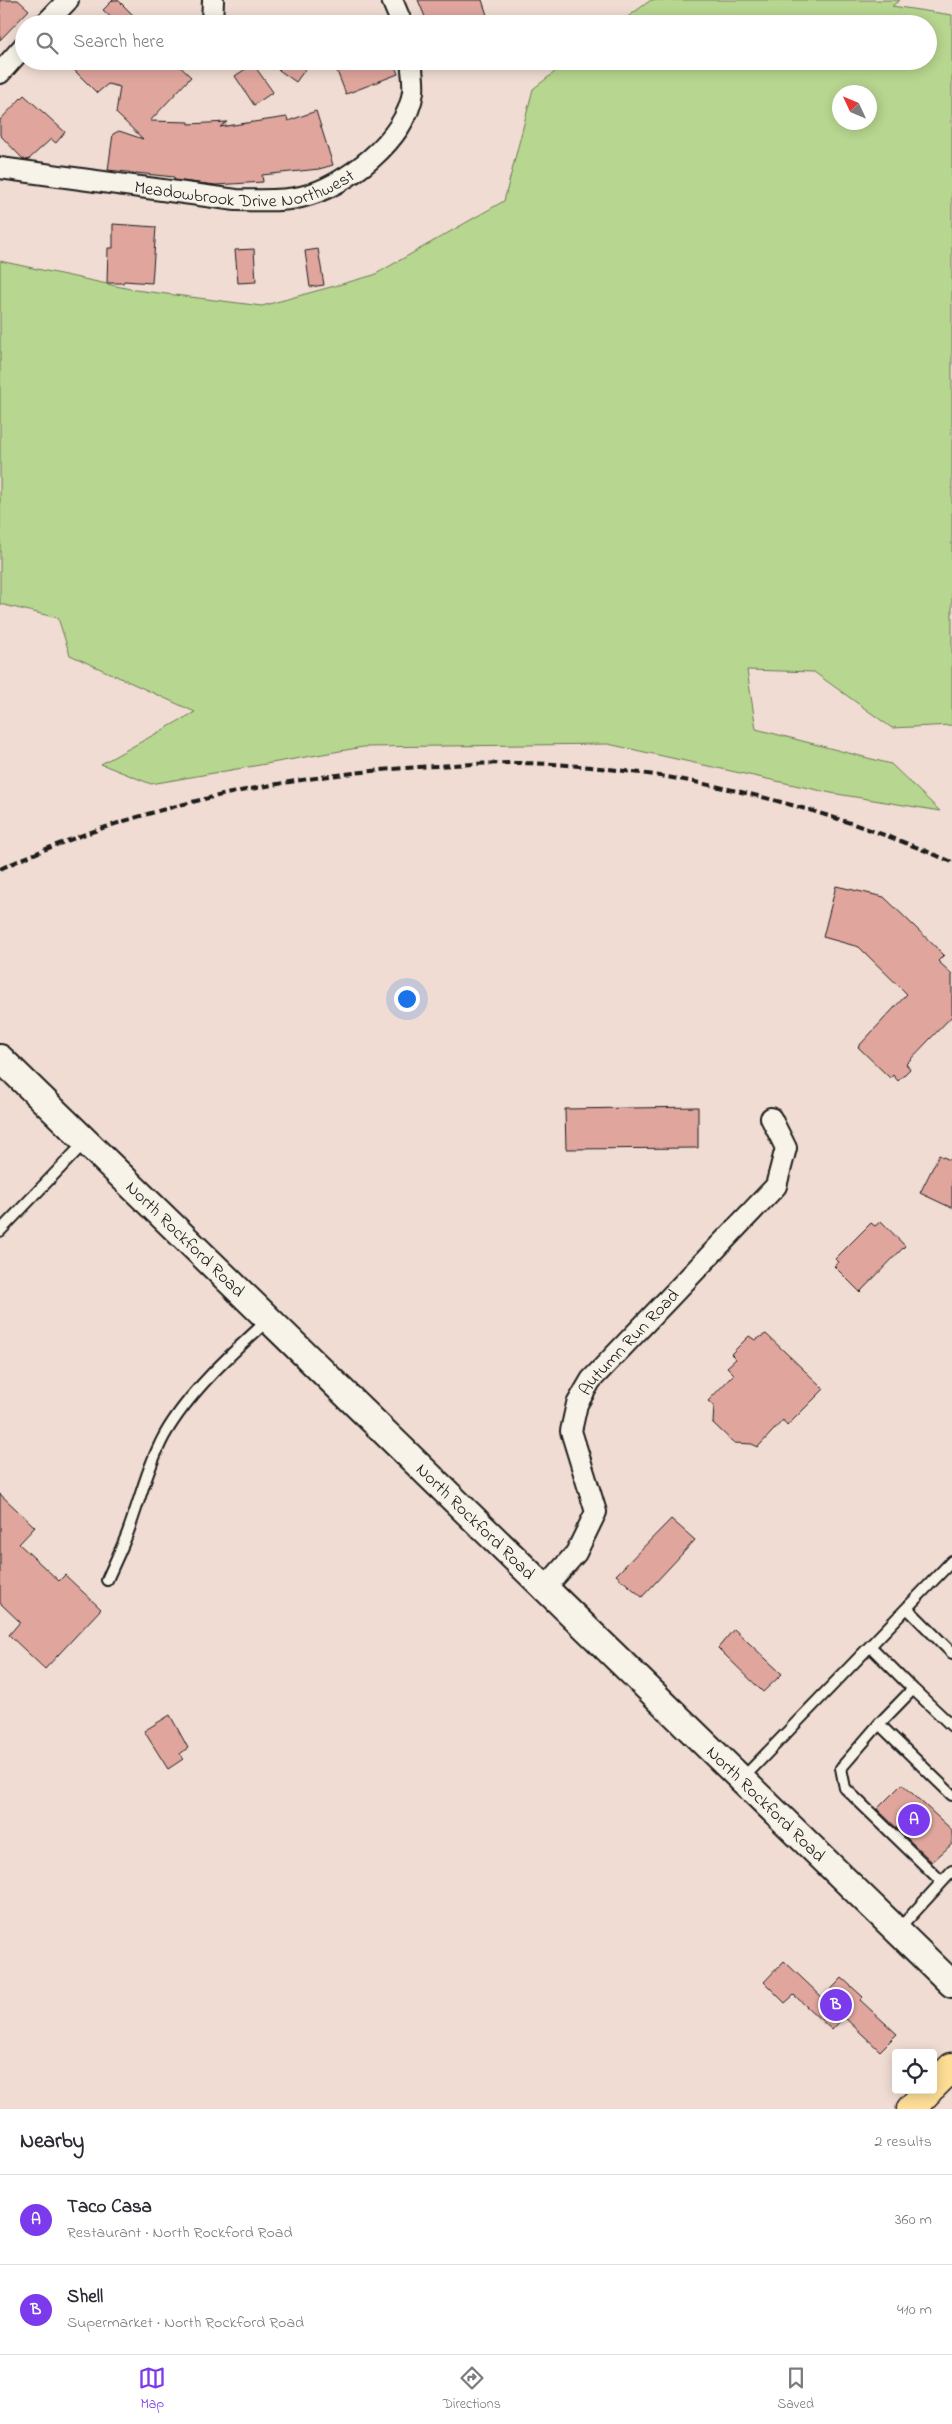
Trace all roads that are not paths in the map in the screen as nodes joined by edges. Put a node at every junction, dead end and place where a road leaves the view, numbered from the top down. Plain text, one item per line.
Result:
1 (68, 0) edge
2 (213, 0) edge
3 (392, 0) edge
4 (54, 15) edge
5 (212, 15) edge
6 (398, 15) edge
7 (15, 56) edge
8 (412, 70) edge
9 (0, 73) edge
10 (0, 168) edge
11 (0, 1058) edge
12 (771, 1118) dead end
13 (87, 1140) junction
14 (0, 1231) edge
15 (269, 1320) junction
16 (952, 1561) edge
17 (106, 1580) dead end
18 (545, 1588) junction
19 (907, 1608) junction
20 (870, 1646) junction
21 (952, 1652) edge
22 (913, 1689) junction
23 (879, 1724) junction
24 (952, 1726) edge
25 (741, 1779) junction
26 (952, 1795) edge
27 (952, 1871) edge
28 (942, 1882) junction
29 (897, 1930) junction
30 (952, 1984) edge
31 (952, 2067) edge
32 (937, 2082) edge
33 (925, 2094) edge
34 (911, 2109) edge

1 - 4 street
2 - 5 street
3 - 6 street
7 - 9 street
8 - 10 street, Meadowbrook Drive Northwest
11 - 13 street, North Rockford Road
12 - 18 street, Autumn Run Road
13 - 14 lane
13 - 15 street, North Rockford Road
15 - 17 lane
15 - 18 street, North Rockford Road
16 - 19 lane
18 - 25 street, North Rockford Road
19 - 20 lane
19 - 21 lane
20 - 22 lane
20 - 25 lane
22 - 23 lane
22 - 24 lane
23 - 26 lane
23 - 28 lane
25 - 29 street, North Rockford Road
27 - 28 lane
28 - 29 lane
29 - 30 street, North Rockford Road
31 - 32 main road
33 - 34 main road

